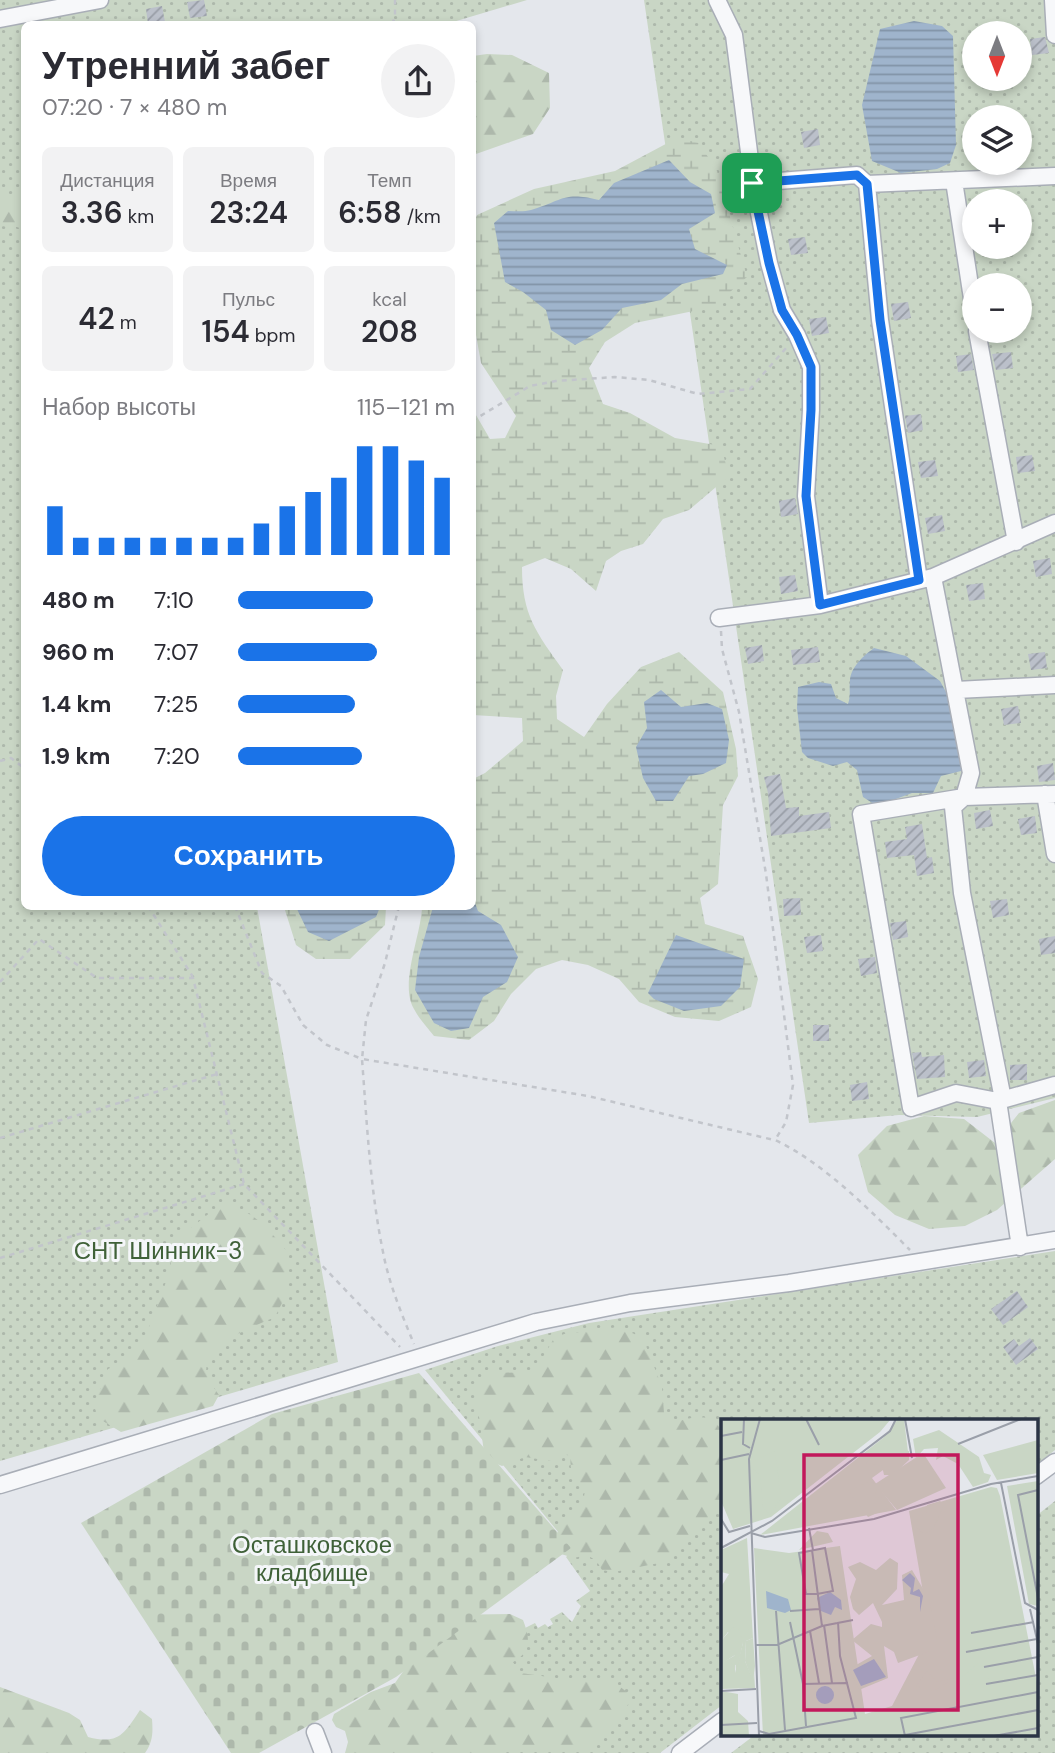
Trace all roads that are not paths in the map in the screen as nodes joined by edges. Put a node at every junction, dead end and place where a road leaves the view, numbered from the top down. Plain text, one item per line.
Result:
1 (100, 0) edge
2 (717, 0) edge
3 (1053, 0) edge
4 (0, 19) edge
5 (1055, 35) edge
6 (1055, 176) edge
7 (954, 181) junction
8 (752, 183) junction
9 (867, 184) junction
10 (968, 273) edge
11 (979, 343) edge
12 (1055, 523) edge
13 (1016, 542) junction
14 (926, 578) junction
15 (820, 605) junction
16 (719, 618) road end
17 (1055, 685) edge
18 (956, 690) junction
19 (1050, 794) edge
20 (964, 797) junction
21 (1055, 854) edge
22 (1055, 1085) edge
23 (1000, 1100) junction
24 (1055, 1240) edge
25 (1020, 1247) junction
26 (1055, 1462) edge
27 (1038, 1475) edge
28 (0, 1485) edge
29 (721, 1722) edge
30 (315, 1732) dead end
31 (323, 1753) edge
32 (680, 1753) edge

1 - 4 street
2 - 8 street
3 - 5 street
6 - 7 street
7 - 9 street
7 - 10 street
8 - 9 street
8 - 15 street
9 - 14 street
11 - 13 street
12 - 13 street
13 - 14 street
14 - 15 street
14 - 18 street
15 - 16 street
17 - 18 street
18 - 20 street
19 - 20 street
19 - 21 street
20 - 23 street
20 - 23 street
22 - 23 street
23 - 25 street
24 - 25 street
25 - 28 street
26 - 27 street
29 - 32 street
30 - 31 street

